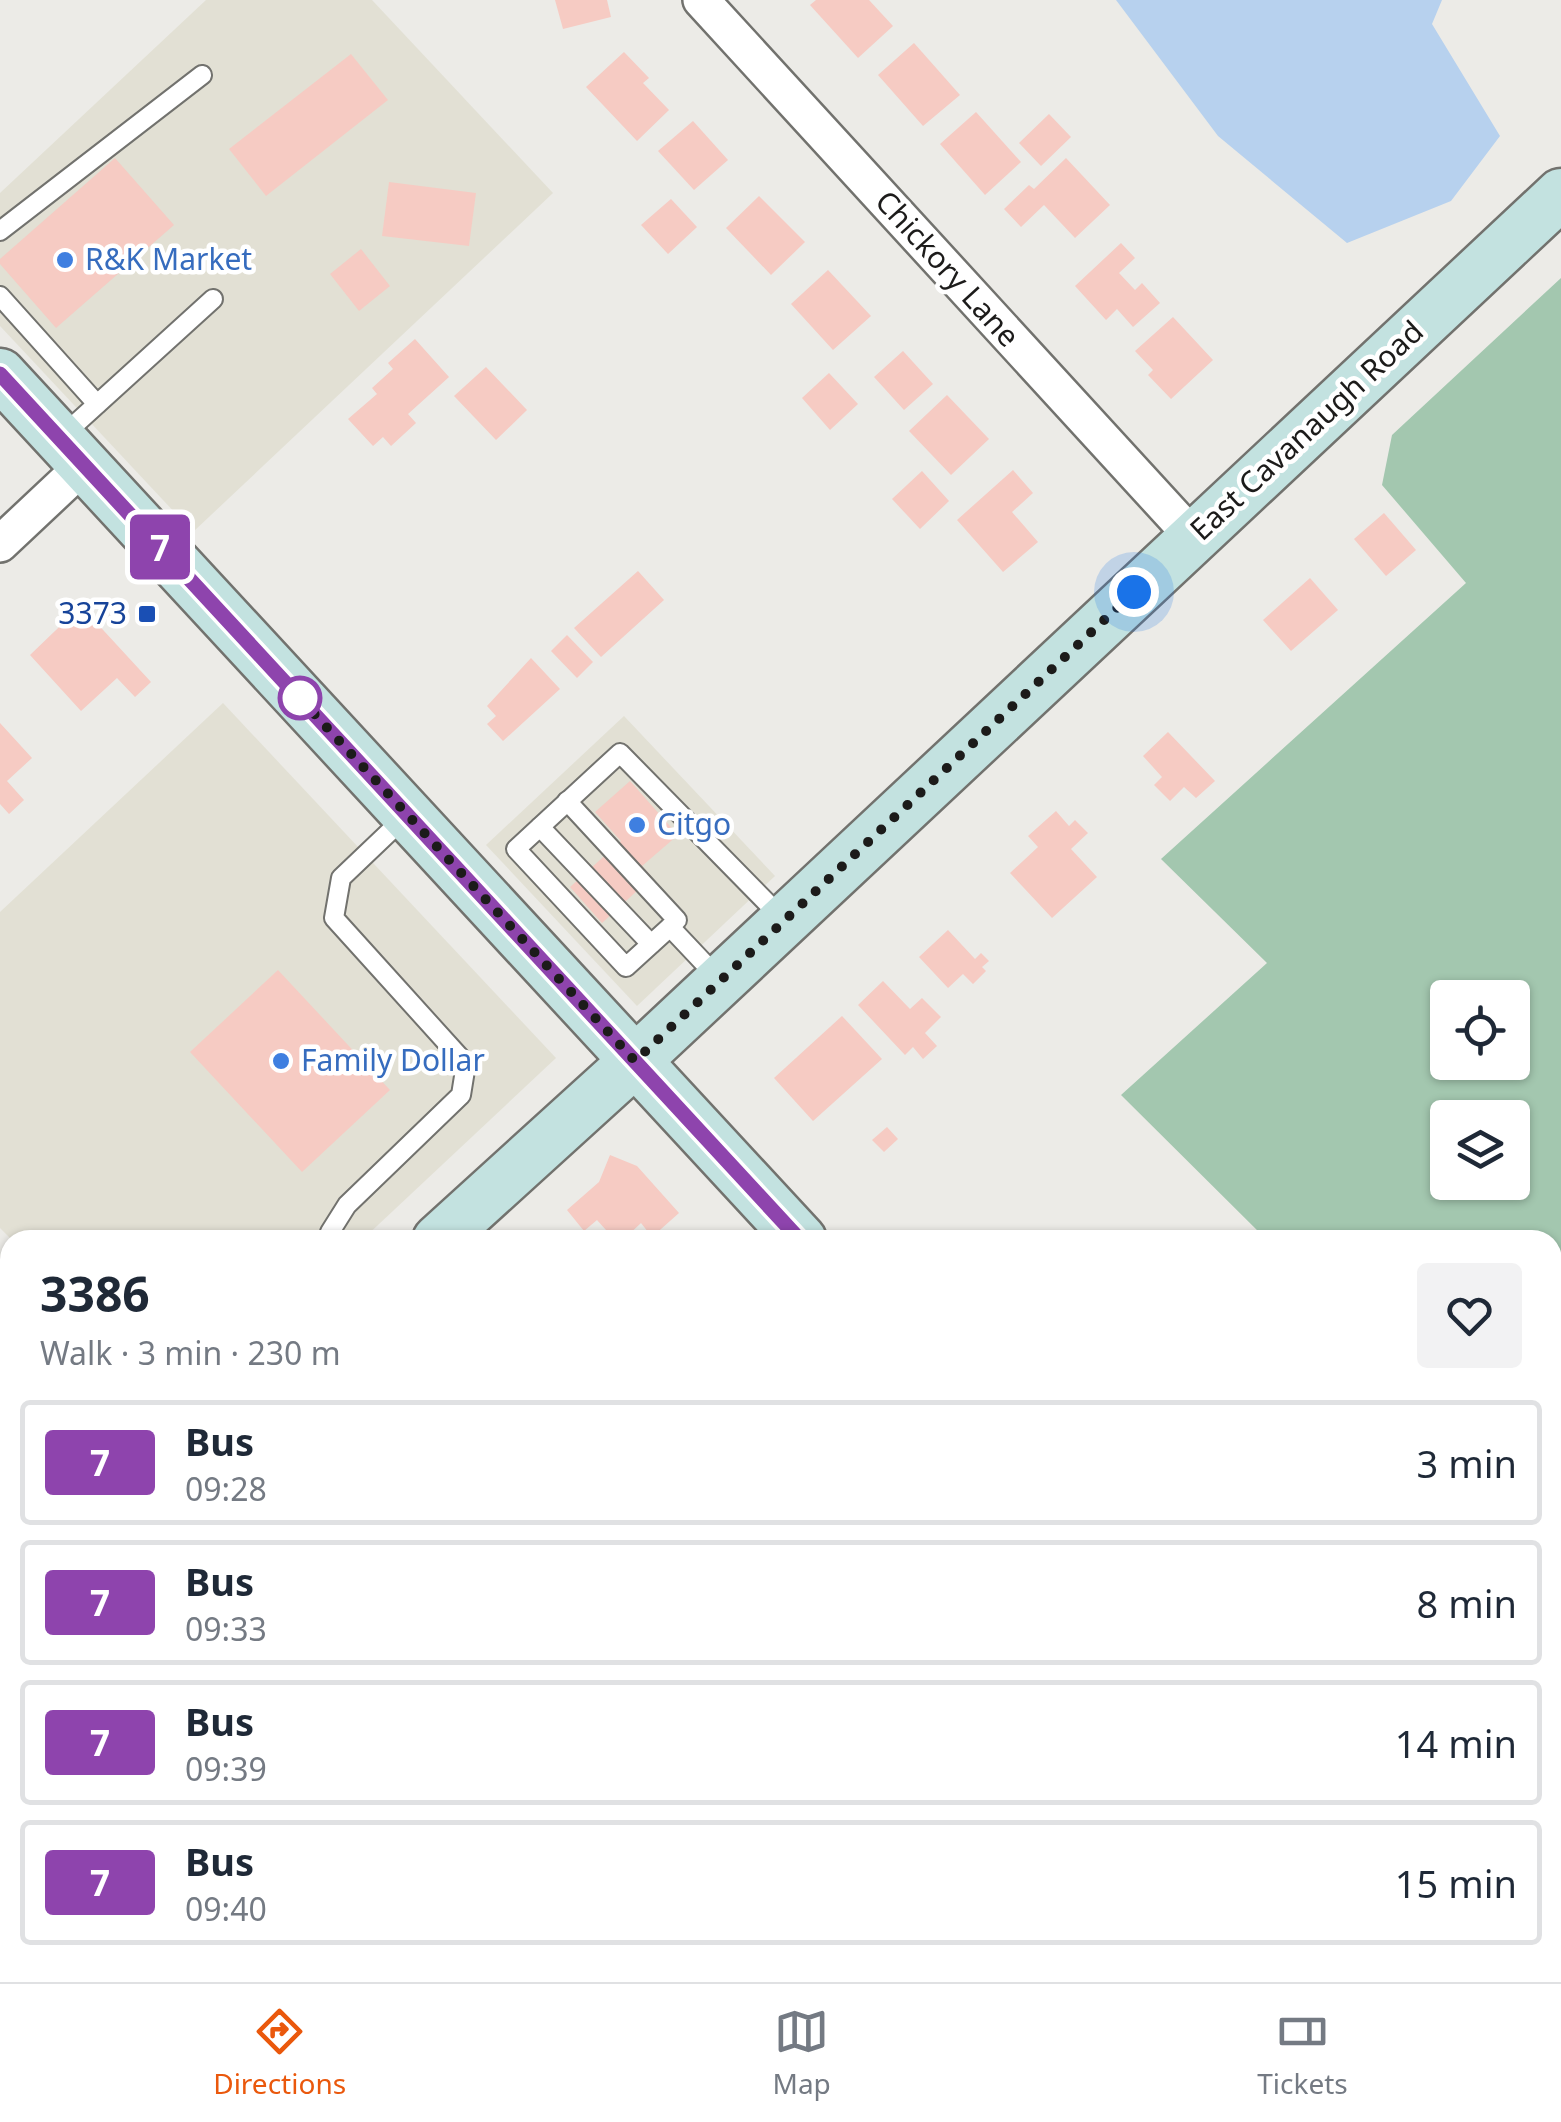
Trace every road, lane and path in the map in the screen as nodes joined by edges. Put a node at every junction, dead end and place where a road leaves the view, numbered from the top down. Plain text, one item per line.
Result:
1 (701, 0) edge
2 (202, 75) dead end
3 (1561, 194) edge
4 (0, 231) edge
5 (0, 296) edge
6 (213, 299) dead end
7 (0, 374) edge
8 (98, 404) junction
9 (72, 452) junction
10 (1193, 538) junction
11 (0, 544) edge
12 (567, 801) junction
13 (407, 814) junction
14 (540, 826) junction
15 (785, 920) junction
16 (670, 928) junction
17 (651, 944) junction
18 (720, 980) junction
19 (635, 1061) junction
20 (331, 1230) edge
21 (449, 1230) edge
22 (791, 1230) edge

1 - 10 street, Chickory Lane
2 - 4 lane
3 - 10 street, East Cavanaugh Road
5 - 8 lane
6 - 8 lane
7 - 9 street
8 - 9 lane
9 - 11 street
9 - 13 street
10 - 15 street, East Cavanaugh Road
12 - 14 lane
12 - 15 lane
12 - 16 lane
13 - 19 street
13 - 20 lane
14 - 17 lane
14 - 17 lane
15 - 18 street, East Cavanaugh Road
16 - 17 lane
16 - 18 lane
18 - 19 street, East Cavanaugh Road
19 - 21 street, East Cavanaugh Road
19 - 22 street

